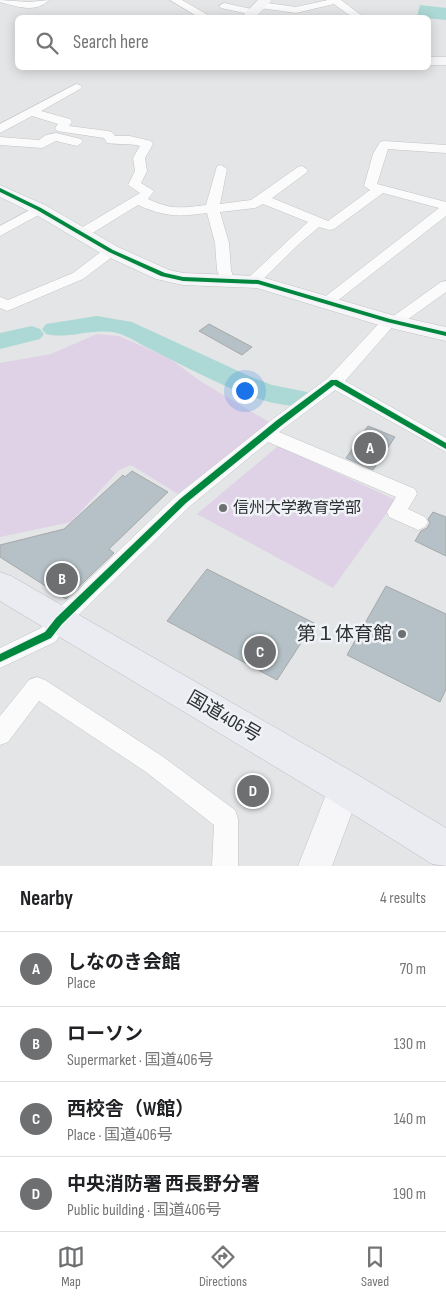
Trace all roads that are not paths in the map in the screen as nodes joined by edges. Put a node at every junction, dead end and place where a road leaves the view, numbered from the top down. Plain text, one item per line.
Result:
1 (3, 0) edge
2 (44, 0) edge
3 (176, 0) edge
4 (336, 1) edge
5 (224, 6) dead end
6 (349, 8) junction
7 (258, 9) edge
8 (332, 13) dead end
9 (299, 14) edge
10 (203, 15) edge
11 (357, 15) edge
12 (431, 61) edge
13 (446, 61) edge
14 (76, 87) dead end
15 (31, 112) junction
16 (0, 128) edge
17 (0, 141) edge
18 (77, 142) dead end
19 (446, 149) edge
20 (221, 169) dead end
21 (302, 170) dead end
22 (0, 190) edge
23 (379, 190) junction
24 (262, 199) junction
25 (139, 200) junction
26 (212, 208) junction
27 (446, 208) edge
28 (39, 209) junction
29 (317, 222) junction
30 (0, 232) edge
31 (81, 234) junction
32 (111, 251) junction
33 (228, 280) junction
34 (253, 282) junction
35 (446, 285) edge
36 (0, 302) edge
37 (327, 302) junction
38 (392, 322) junction
39 (446, 334) edge
40 (334, 382) junction
41 (266, 434) junction
42 (446, 446) edge
43 (418, 522) dead end
44 (0, 586) edge
45 (59, 621) junction
46 (0, 658) edge
47 (0, 734) edge
48 (345, 788) junction
49 (446, 850) edge
50 (225, 866) edge
51 (315, 866) edge

1 - 2 street
3 - 10 street
4 - 6 street
4 - 9 street
5 - 7 street
6 - 8 street
6 - 11 street
7 - 9 street
12 - 13 street
14 - 15 street
15 - 16 street
15 - 25 street
17 - 18 street
19 - 23 street
20 - 26 street
21 - 24 street
22 - 28 street
23 - 27 street
23 - 29 street
24 - 26 street
24 - 29 street
25 - 26 street
25 - 31 street
26 - 33 street
27 - 37 street
28 - 30 street
28 - 31 street
29 - 34 street
31 - 32 street
32 - 33 street
32 - 36 street
33 - 34 street
34 - 37 street
35 - 38 street
37 - 38 street
38 - 39 street
38 - 40 street
40 - 41 street
40 - 42 street
41 - 43 street
41 - 45 street
44 - 45 highway, 国道406号
45 - 46 street
45 - 48 highway, 国道406号
47 - 50 street
48 - 49 highway, 国道406号
48 - 51 street

